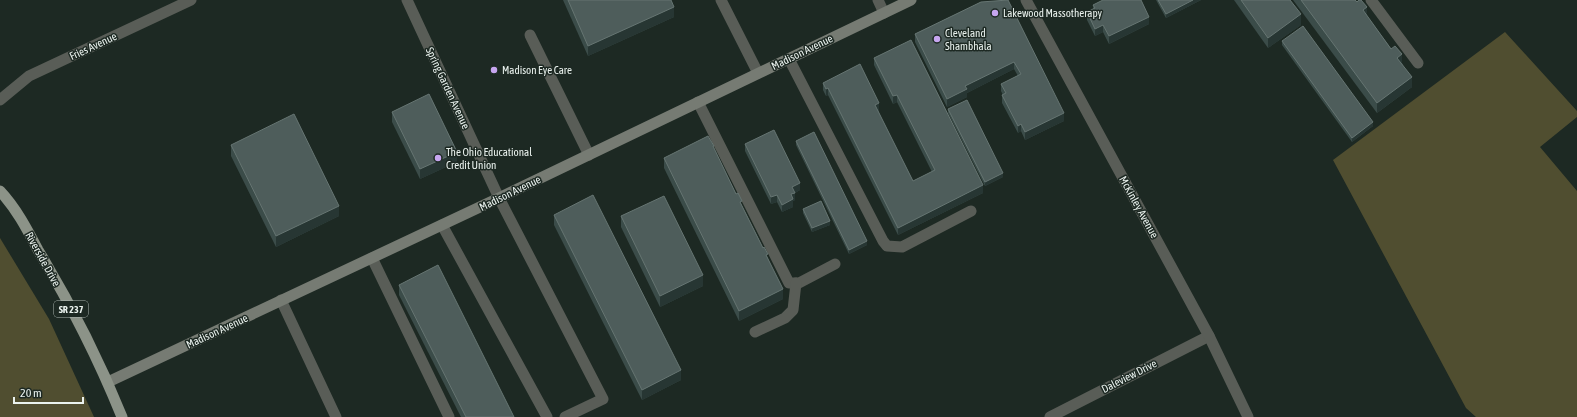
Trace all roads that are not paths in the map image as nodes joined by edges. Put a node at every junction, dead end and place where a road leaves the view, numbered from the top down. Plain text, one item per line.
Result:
1 (190, 0) edge
2 (407, 0) edge
3 (720, 0) edge
4 (878, 0) edge
5 (911, 0) edge
6 (1026, 0) edge
7 (1371, 0) edge
8 (884, 13) junction
9 (530, 35) dead end
10 (789, 58) junction
11 (1418, 63) dead end
12 (758, 73) junction
13 (0, 100) edge
14 (698, 102) junction
15 (589, 154) junction
16 (0, 191) edge
17 (499, 198) junction
18 (971, 211) dead end
19 (442, 225) junction
20 (372, 258) junction
21 (835, 264) dead end
22 (796, 283) junction
23 (281, 300) junction
24 (755, 332) dead end
25 (1209, 336) junction
26 (108, 382) junction
27 (122, 417) edge
28 (336, 417) edge
29 (450, 417) edge
30 (547, 417) edge
31 (565, 417) edge
32 (1050, 417) edge
33 (1248, 417) edge

1 - 13 street, Fries Avenue
2 - 17 street, Spring Garden Avenue
3 - 12 street
4 - 8 street
5 - 8 main road, Madison Avenue
6 - 25 street, McKinley Avenue
7 - 11 street
8 - 10 main road, Madison Avenue
9 - 15 street
10 - 12 main road, Madison Avenue
10 - 18 street
12 - 14 main road, Madison Avenue
14 - 15 main road, Madison Avenue
14 - 22 street
15 - 17 main road, Madison Avenue
16 - 26 main road, Riverside Drive / SR 237
17 - 19 main road, Madison Avenue
17 - 31 street, Spring Garden Avenue
19 - 20 main road, Madison Avenue
19 - 30 street
20 - 23 main road, Madison Avenue
20 - 29 street
21 - 22 street
22 - 24 street
23 - 26 main road, Madison Avenue
23 - 28 street
25 - 32 street, Daleview Drive
25 - 33 street, McKinley Avenue
26 - 27 main road, Riverside Drive / SR 237

